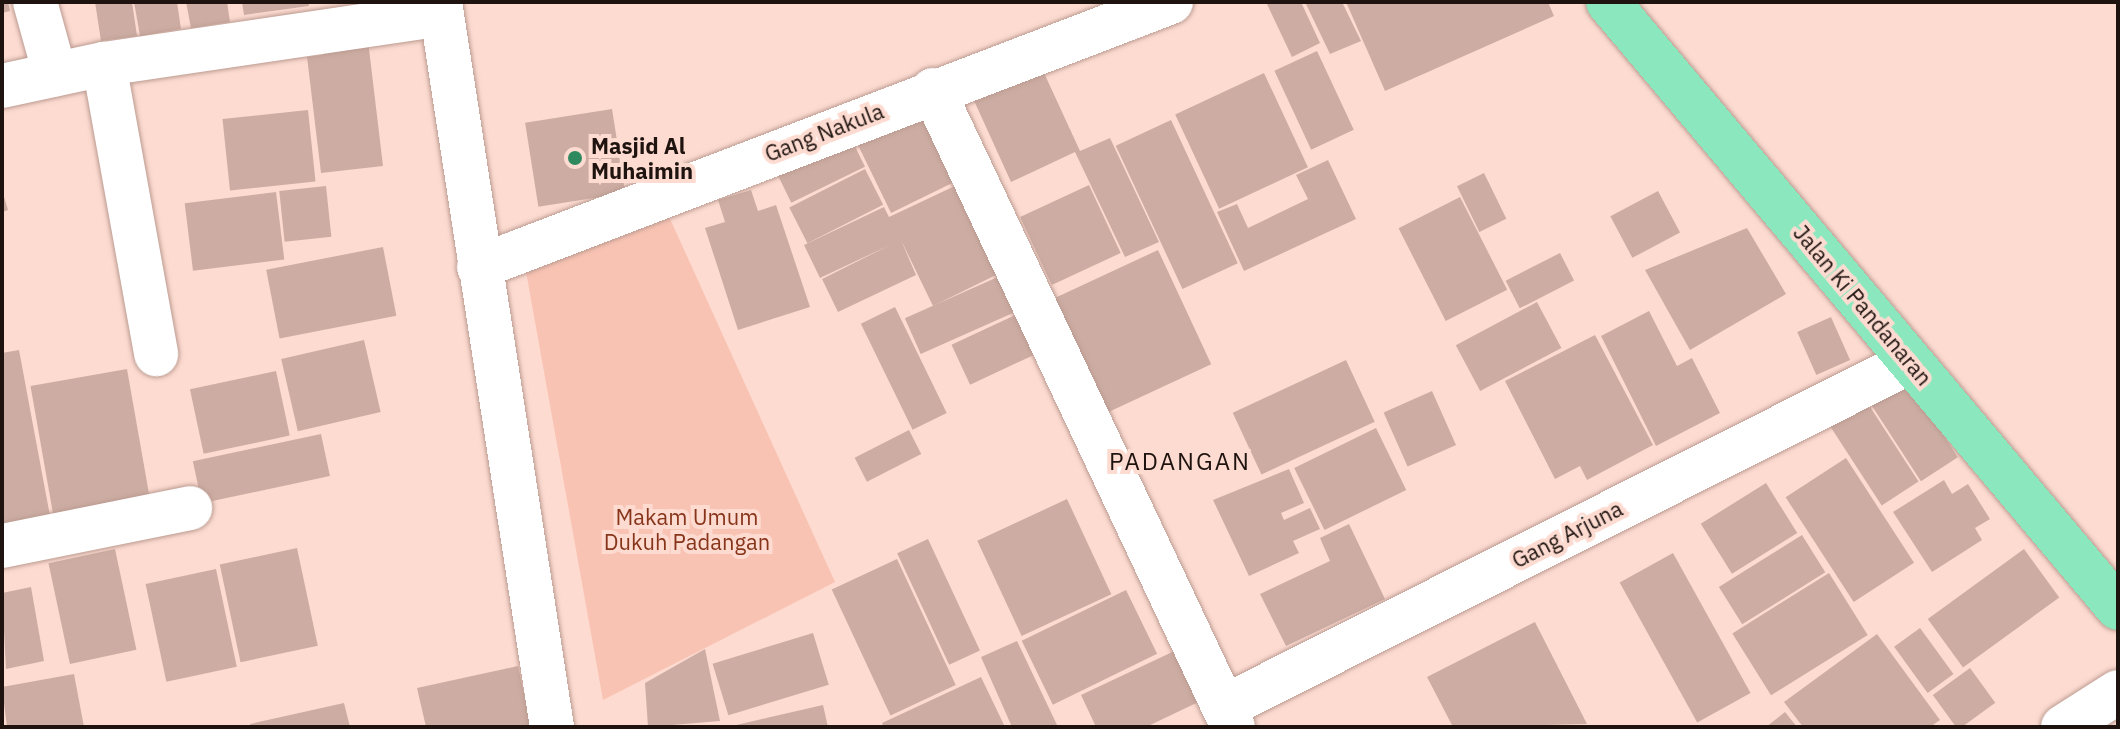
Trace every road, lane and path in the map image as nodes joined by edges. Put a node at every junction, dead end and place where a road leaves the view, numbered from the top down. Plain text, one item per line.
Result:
1 (35, 2) edge
2 (1171, 2) edge
3 (1608, 2) edge
4 (441, 8) edge
5 (104, 64) junction
6 (55, 74) junction
7 (2, 86) edge
8 (933, 90) junction
9 (479, 267) junction
10 (156, 354) dead end
11 (1910, 362) junction
12 (190, 508) dead end
13 (2, 546) edge
14 (2118, 608) edge
15 (2118, 692) edge
16 (1228, 717) edge
17 (552, 727) edge
18 (2063, 727) edge

1 - 6 street
2 - 8 street, Gang Nakula
3 - 11 main road, Jalan Ki Pandanaran
4 - 5 street
4 - 9 street
5 - 6 street
5 - 10 street
6 - 7 street
8 - 9 street, Gang Nakula
8 - 16 street
9 - 17 street
11 - 14 main road, Jalan Ki Pandanaran
11 - 16 street, Gang Arjuna
12 - 13 street
15 - 18 street

